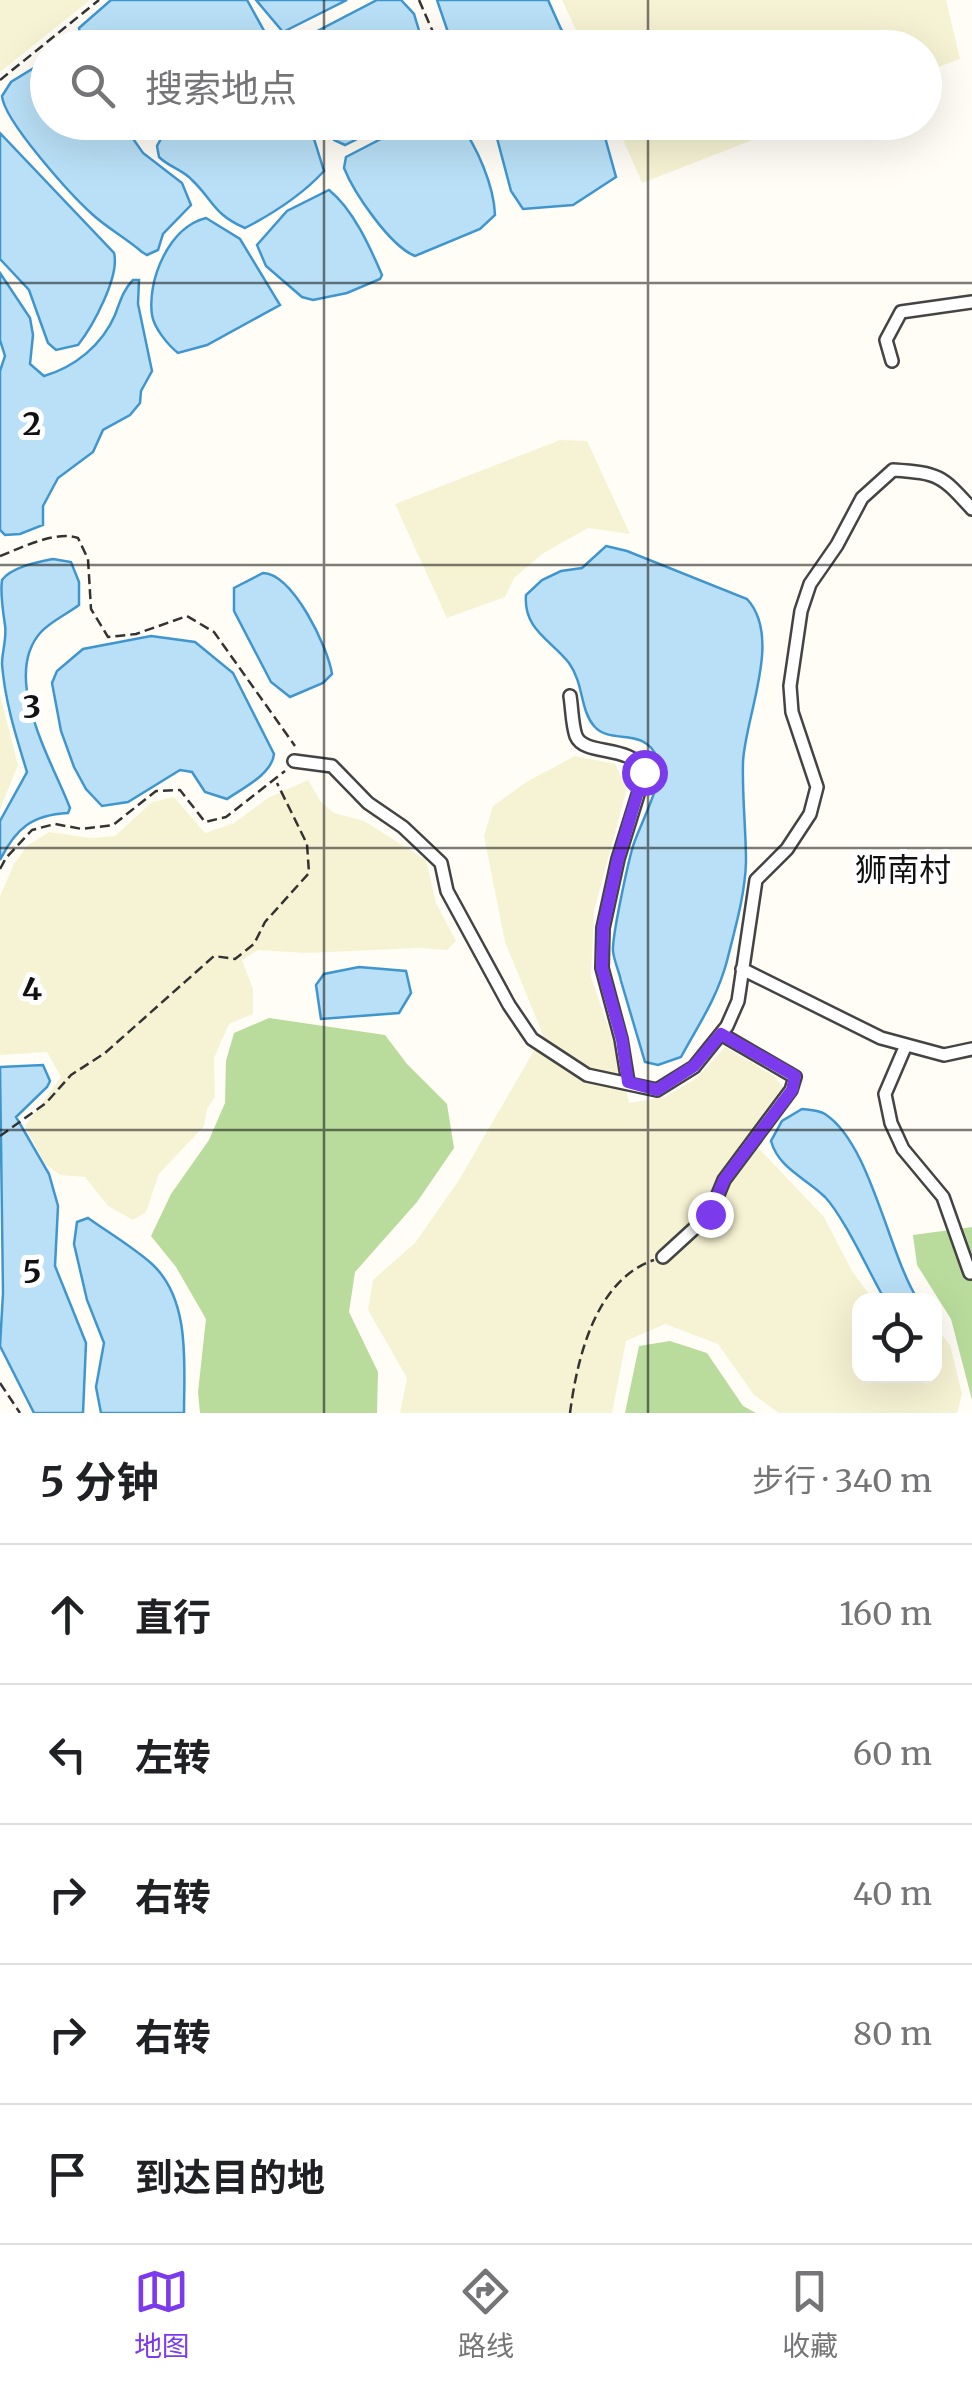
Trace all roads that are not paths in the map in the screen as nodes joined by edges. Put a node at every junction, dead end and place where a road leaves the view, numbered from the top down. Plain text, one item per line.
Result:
1 (972, 302) edge
2 (892, 361) dead end
3 (972, 509) edge
4 (570, 696) dead end
5 (294, 761) road end
6 (742, 969) junction
7 (721, 1034) junction
8 (906, 1045) junction
9 (972, 1048) edge
10 (628, 1082) junction
11 (663, 1257) road end
12 (970, 1273) edge

1 - 2 street
3 - 6 street
4 - 10 street
5 - 10 street
6 - 7 street
6 - 8 street
7 - 10 street
7 - 11 street
8 - 9 street
8 - 12 street

